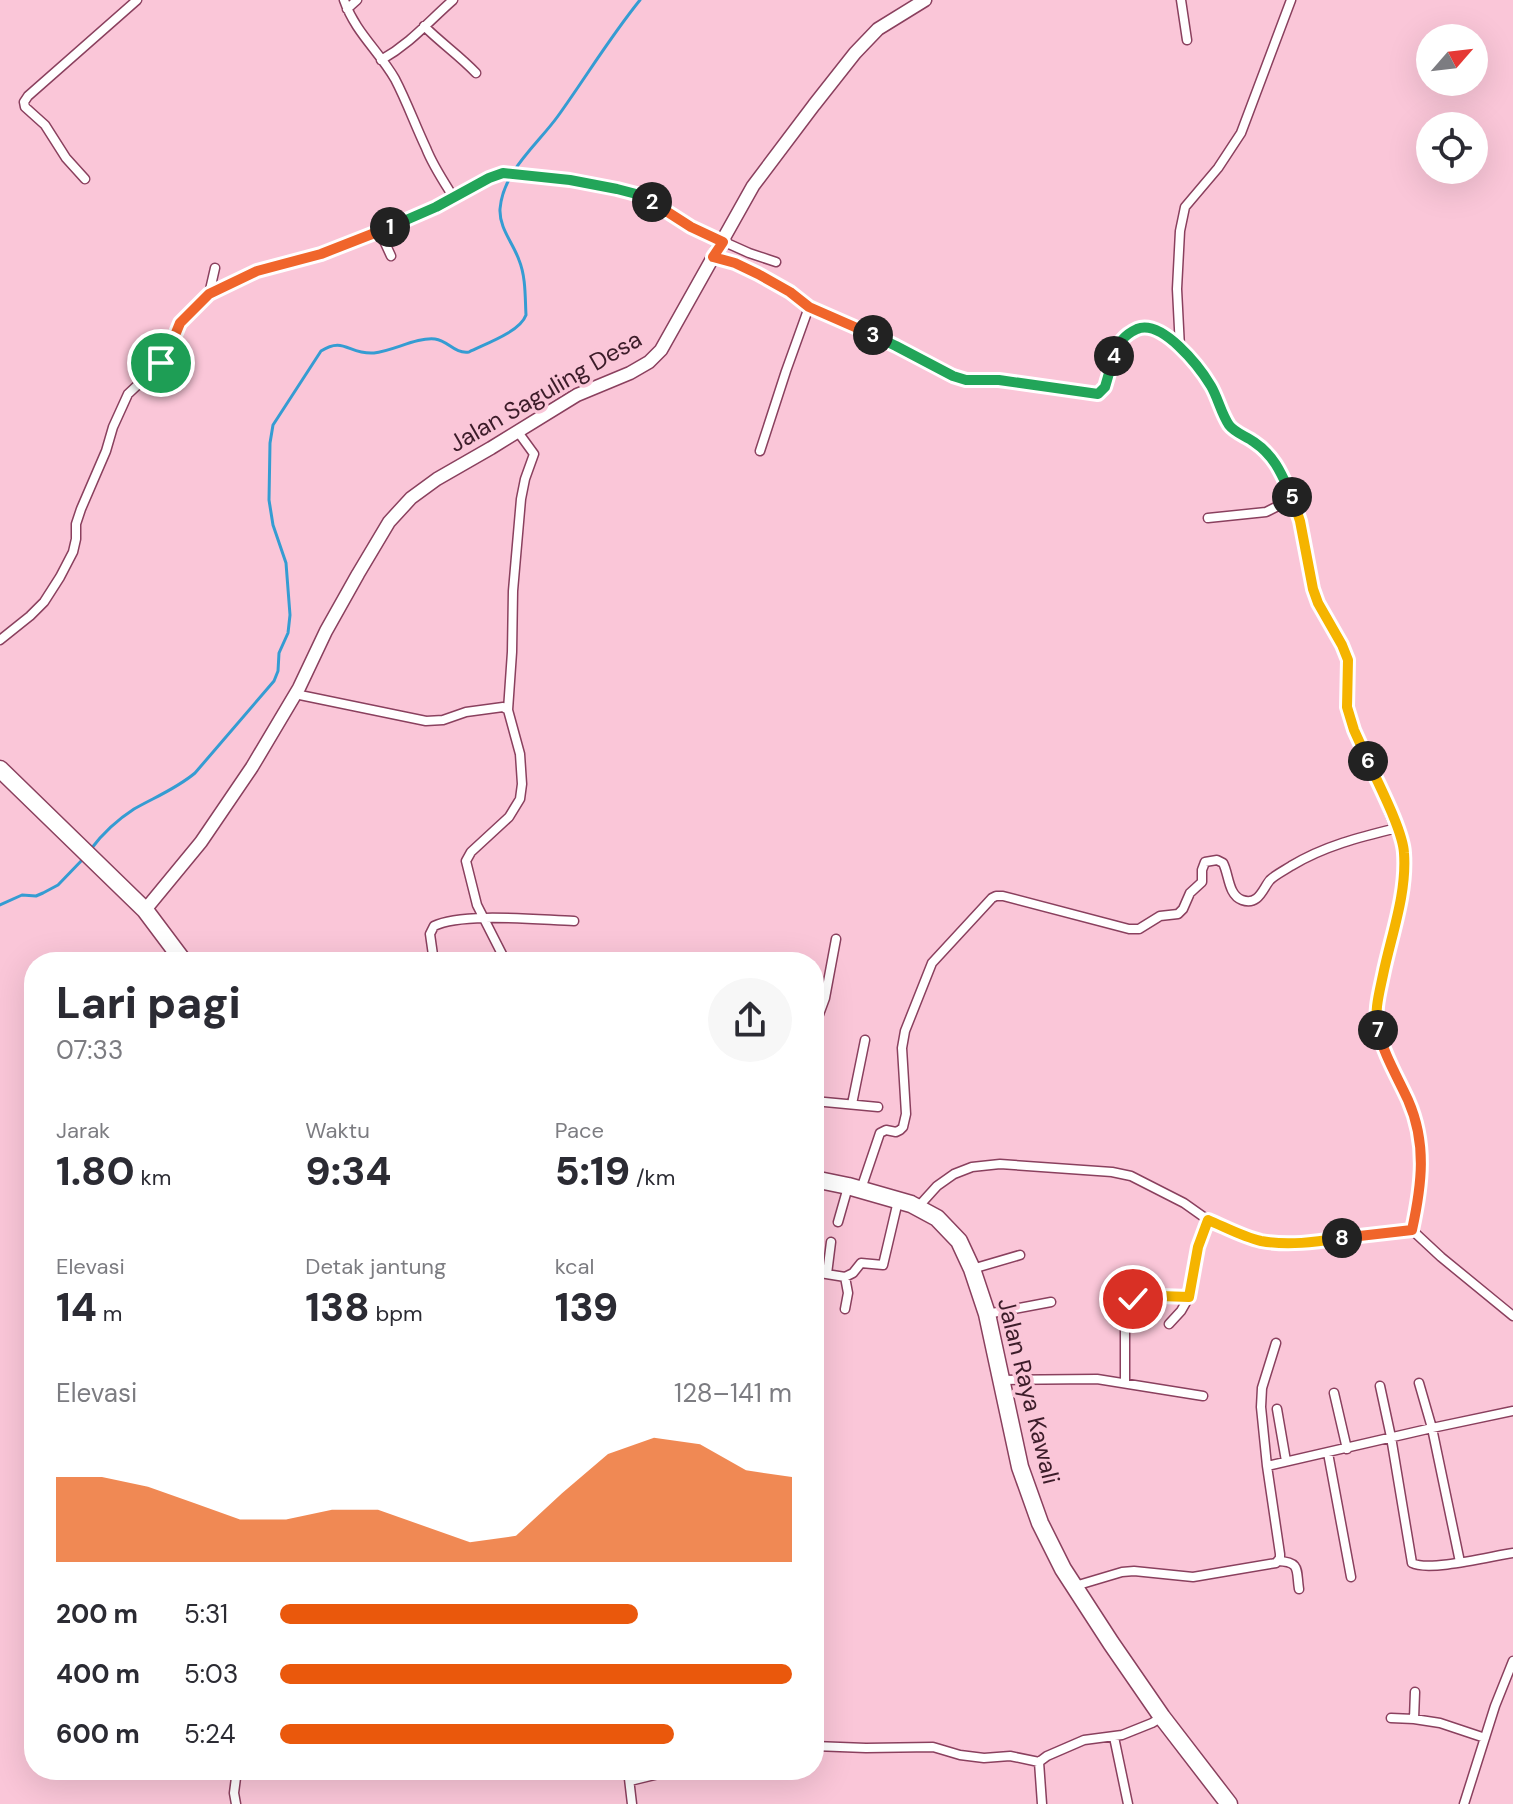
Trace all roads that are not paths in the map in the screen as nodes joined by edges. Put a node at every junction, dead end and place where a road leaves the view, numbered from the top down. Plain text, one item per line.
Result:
1 (137, 0) edge
2 (357, 0) edge
3 (453, 0) edge
4 (925, 0) edge
5 (1181, 0) edge
6 (1291, 0) edge
7 (346, 4) edge
8 (424, 26) junction
9 (1187, 40) dead end
10 (381, 60) junction
11 (476, 73) dead end
12 (85, 179) dead end
13 (454, 198) junction
14 (380, 232) junction
15 (723, 242) junction
16 (391, 256) dead end
17 (713, 257) junction
18 (776, 262) dead end
19 (215, 268) dead end
20 (209, 294) junction
21 (809, 307) junction
22 (1180, 349) junction
23 (518, 432) junction
24 (760, 451) dead end
25 (1292, 499) junction
26 (1208, 518) dead end
27 (0, 640) edge
28 (295, 694) junction
29 (508, 710) junction
30 (0, 769) edge
31 (1397, 828) junction
32 (145, 910) junction
33 (483, 918) junction
34 (574, 921) dead end
35 (836, 939) dead end
36 (176, 952) edge
37 (433, 952) edge
38 (501, 952) edge
39 (824, 1001) edge
40 (865, 1040) dead end
41 (824, 1103) edge
42 (852, 1104) junction
43 (878, 1107) dead end
44 (824, 1181) edge
45 (855, 1188) junction
46 (898, 1200) junction
47 (918, 1208) junction
48 (1208, 1220) junction
49 (838, 1222) dead end
50 (1412, 1230) junction
51 (831, 1242) dead end
52 (1020, 1255) dead end
53 (972, 1269) junction
54 (824, 1274) edge
55 (827, 1274) junction
56 (845, 1277) junction
57 (1189, 1297) junction
58 (1051, 1302) dead end
59 (845, 1309) dead end
60 (987, 1314) junction
61 (1513, 1316) edge
62 (1169, 1324) dead end
63 (1276, 1343) dead end
64 (1000, 1380) junction
65 (1125, 1383) junction
66 (1419, 1383) dead end
67 (1380, 1386) dead end
68 (1334, 1393) dead end
69 (1203, 1396) dead end
70 (1277, 1409) dead end
71 (1513, 1411) edge
72 (1432, 1428) junction
73 (1391, 1437) junction
74 (1347, 1449) junction
75 (1328, 1453) junction
76 (1286, 1461) junction
77 (1267, 1466) junction
78 (1513, 1553) edge
79 (1278, 1561) junction
80 (1460, 1562) junction
81 (1351, 1577) dead end
82 (1075, 1586) junction
83 (1299, 1589) dead end
84 (1513, 1661) edge
85 (1415, 1692) dead end
86 (1162, 1717) junction
87 (1391, 1718) dead end
88 (1414, 1719) junction
89 (1114, 1737) junction
90 (1485, 1738) junction
91 (824, 1746) edge
92 (1039, 1762) junction
93 (236, 1780) edge
94 (634, 1780) edge
95 (630, 1781) joint
96 (1222, 1802) edge
97 (236, 1804) edge
98 (632, 1804) edge
99 (1042, 1804) edge
100 (1128, 1804) edge
101 (1464, 1804) edge

1 - 12 street
2 - 7 street
3 - 8 street
4 - 15 street, Jalan Saguling Desa
5 - 9 street
6 - 22 street
7 - 10 street
8 - 10 street
8 - 11 street
10 - 13 street
13 - 14 street
13 - 15 street
14 - 16 street
14 - 20 street
15 - 17 street, Jalan Saguling Desa
15 - 18 street
17 - 21 street
17 - 23 street, Jalan Saguling Desa
19 - 20 street
20 - 27 street
21 - 22 street
21 - 24 street
22 - 25 street
23 - 28 street, Jalan Saguling Desa
23 - 29 street
25 - 26 street
25 - 31 street
28 - 29 street
28 - 32 street, Jalan Saguling Desa
29 - 33 street
30 - 32 highway
31 - 45 street
31 - 50 street
32 - 36 highway
33 - 34 street
33 - 37 street
33 - 38 street
35 - 39 street
40 - 42 street
41 - 42 street
42 - 43 street
44 - 45 highway, Jalan Raya Kawali
45 - 46 highway, Jalan Raya Kawali
45 - 49 street
46 - 47 highway, Jalan Raya Kawali
46 - 56 street
47 - 48 street
47 - 53 highway, Jalan Raya Kawali
48 - 50 street
48 - 57 street
50 - 61 street
51 - 55 street
52 - 53 street
53 - 60 highway, Jalan Raya Kawali
54 - 55 street
55 - 56 street
56 - 59 street
57 - 62 street
57 - 65 street
58 - 60 street
60 - 64 highway, Jalan Raya Kawali
63 - 77 street
64 - 65 street
64 - 82 highway, Jalan Raya Kawali
65 - 69 street
66 - 72 street
67 - 73 street
68 - 74 street
70 - 76 street
71 - 72 street
72 - 73 street
72 - 80 street
73 - 74 street
73 - 80 street
74 - 75 street
75 - 76 street
75 - 81 street
76 - 77 street
77 - 79 street
78 - 80 street
79 - 82 street
79 - 83 street
82 - 86 highway, Jalan Raya Kawali
84 - 90 street
85 - 88 street
86 - 89 street
86 - 96 highway, Jalan Raya Kawali
87 - 88 street
88 - 90 street
89 - 92 street
89 - 100 street
90 - 101 street
91 - 92 street
92 - 99 street
93 - 97 street
94 - 95 street
95 - 98 street

